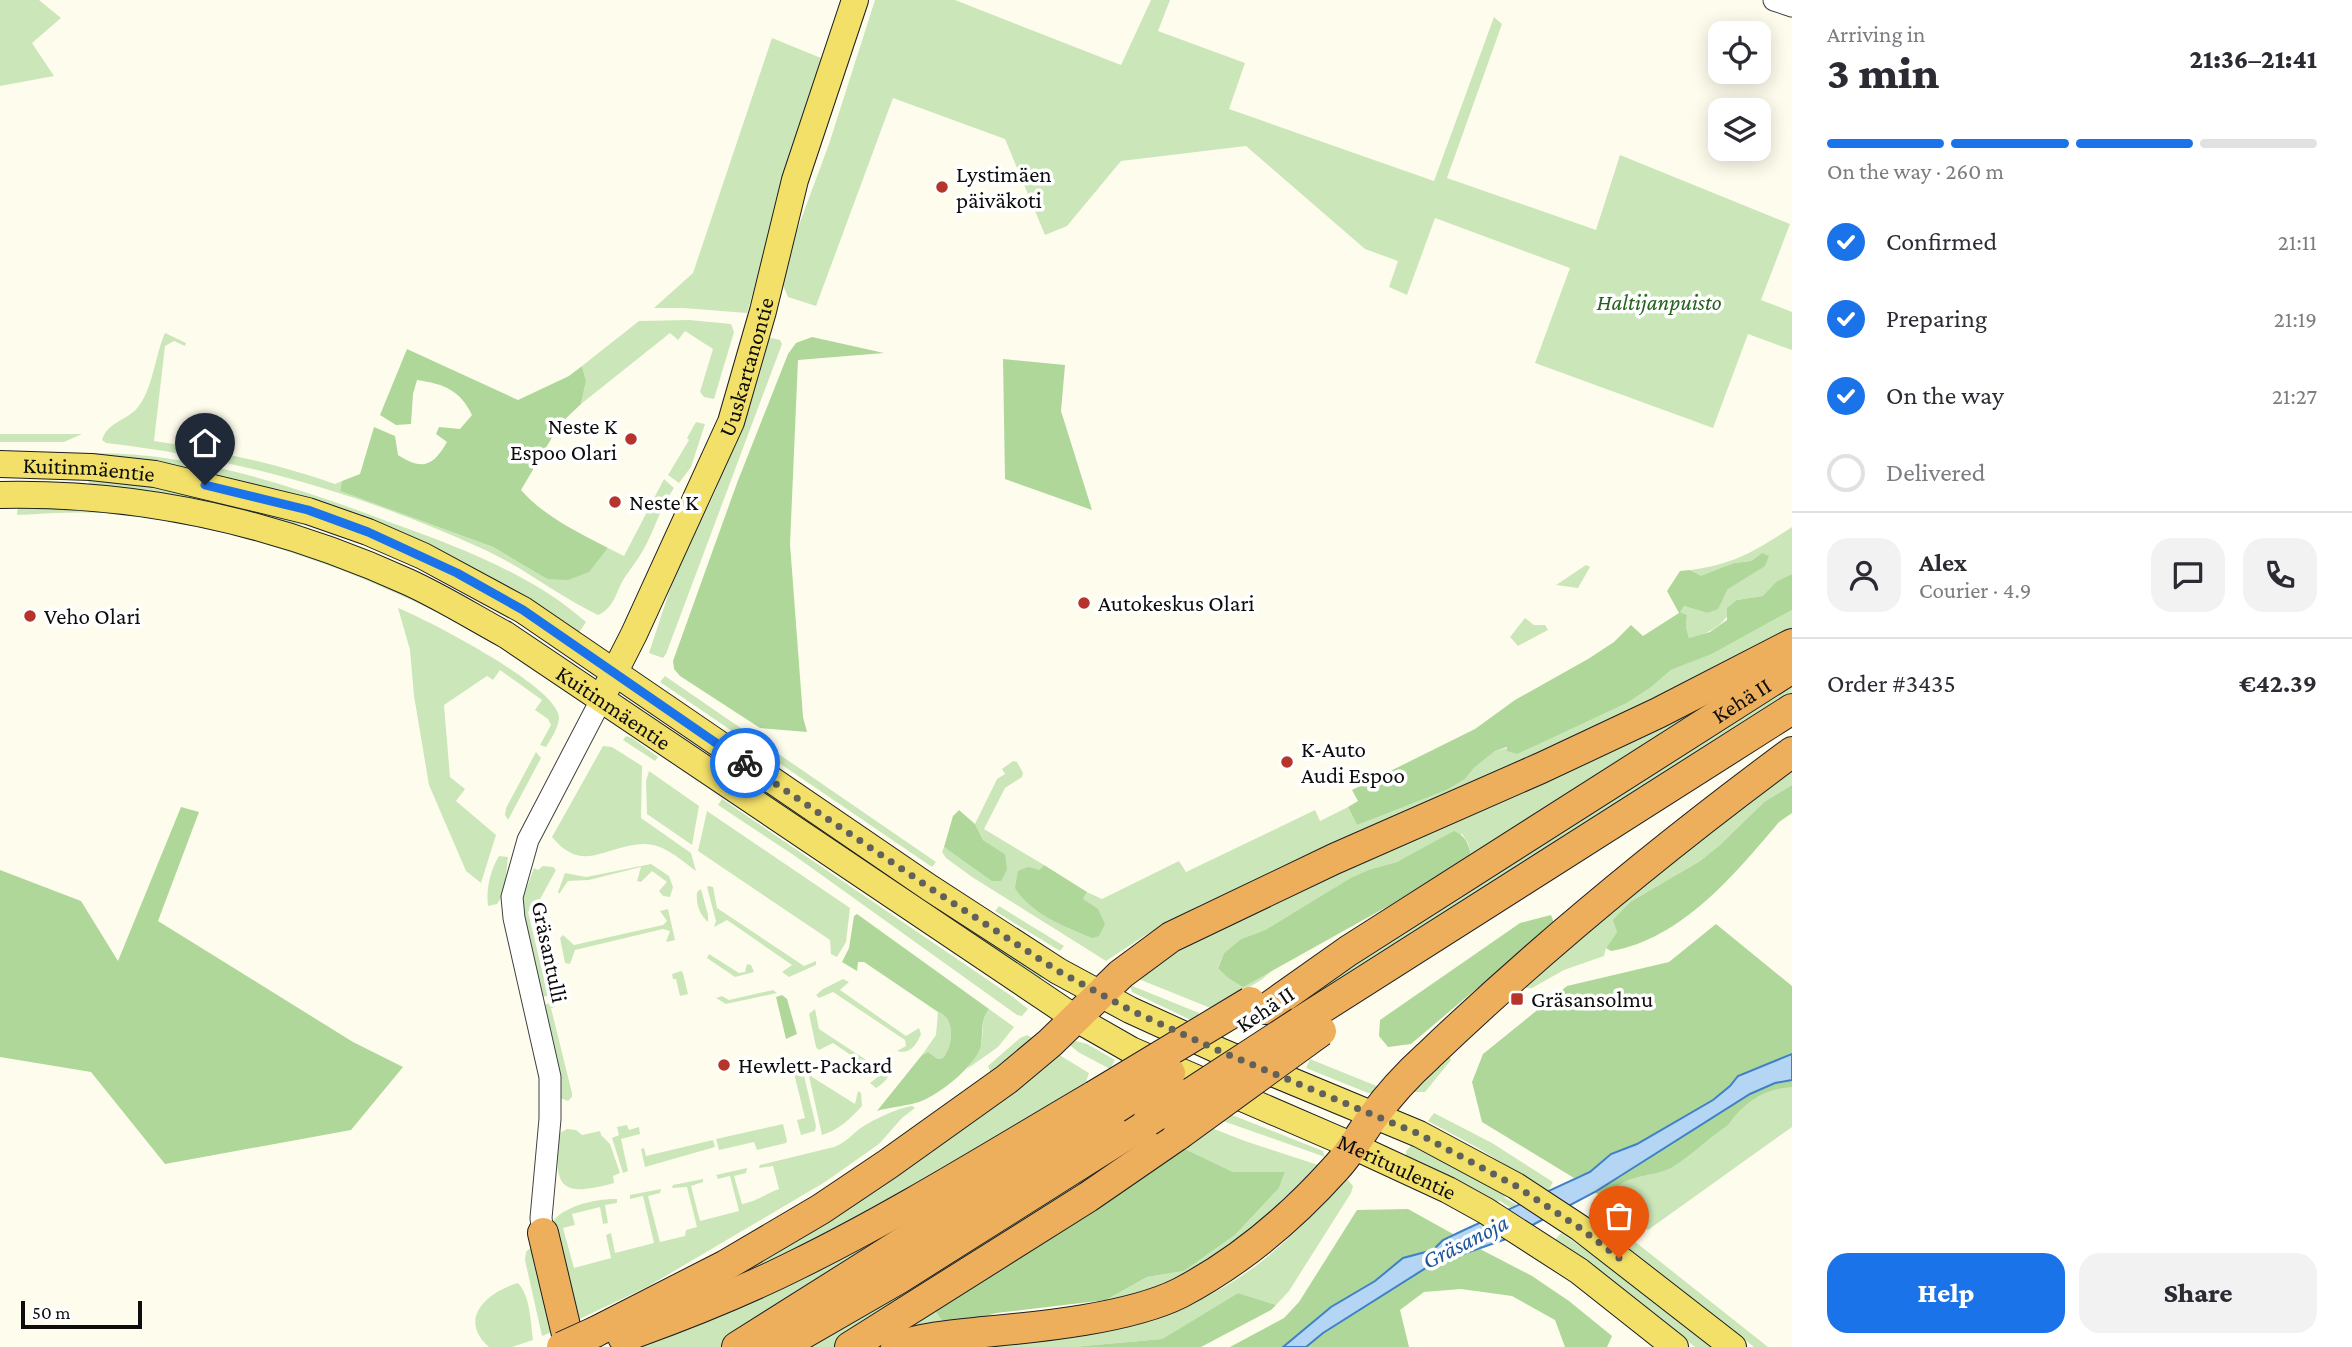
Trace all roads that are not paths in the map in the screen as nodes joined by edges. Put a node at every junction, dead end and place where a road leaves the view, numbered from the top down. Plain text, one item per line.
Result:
1 (1774, 0) edge
2 (855, 6) edge
3 (1792, 6) edge
4 (0, 464) edge
5 (0, 495) edge
6 (1792, 644) edge
7 (1792, 668) edge
8 (614, 674) junction
9 (601, 700) junction
10 (1792, 709) edge
11 (1792, 752) edge
12 (1100, 994) junction
13 (1075, 1018) junction
14 (1310, 1027) junction
15 (1130, 1050) joint
16 (1317, 1091) joint
17 (1105, 1102) junction
18 (1374, 1115) junction
19 (1353, 1146) junction
20 (543, 1233) joint
21 (985, 1332) junction
22 (590, 1343) edge
23 (562, 1347) edge
24 (737, 1347) edge
25 (780, 1347) edge
26 (850, 1347) edge
27 (896, 1347) edge
28 (943, 1347) edge
29 (1675, 1347) edge
30 (1733, 1347) edge

1 - 3 street
2 - 8 main road, Uuskartanontie
4 - 8 main road, Kuitinmäentie
5 - 9 main road, Kuitinmäentie
6 - 12 highway
7 - 17 highway, Kehä II, bridge
8 - 9 main road, Uuskartanontie
8 - 12 main road, Kuitinmäentie
9 - 13 main road, Kuitinmäentie
9 - 20 street, Gräsantulli
10 - 14 highway, Kehä II
11 - 18 highway
12 - 13 highway
12 - 16 main road, Kuitinmäentie
13 - 15 main road, Kuitinmäentie
13 - 22 highway
14 - 25 highway, Kehä II, bridge
14 - 26 highway, bridge
15 - 19 main road, Merituulentie
16 - 18 main road, Merituulentie
17 - 22 highway
17 - 24 highway
18 - 19 highway
18 - 30 main road, Merituulentie
19 - 21 highway
19 - 29 main road, Merituulentie
20 - 22 highway
21 - 27 highway
21 - 28 main road
22 - 23 highway, bridge

